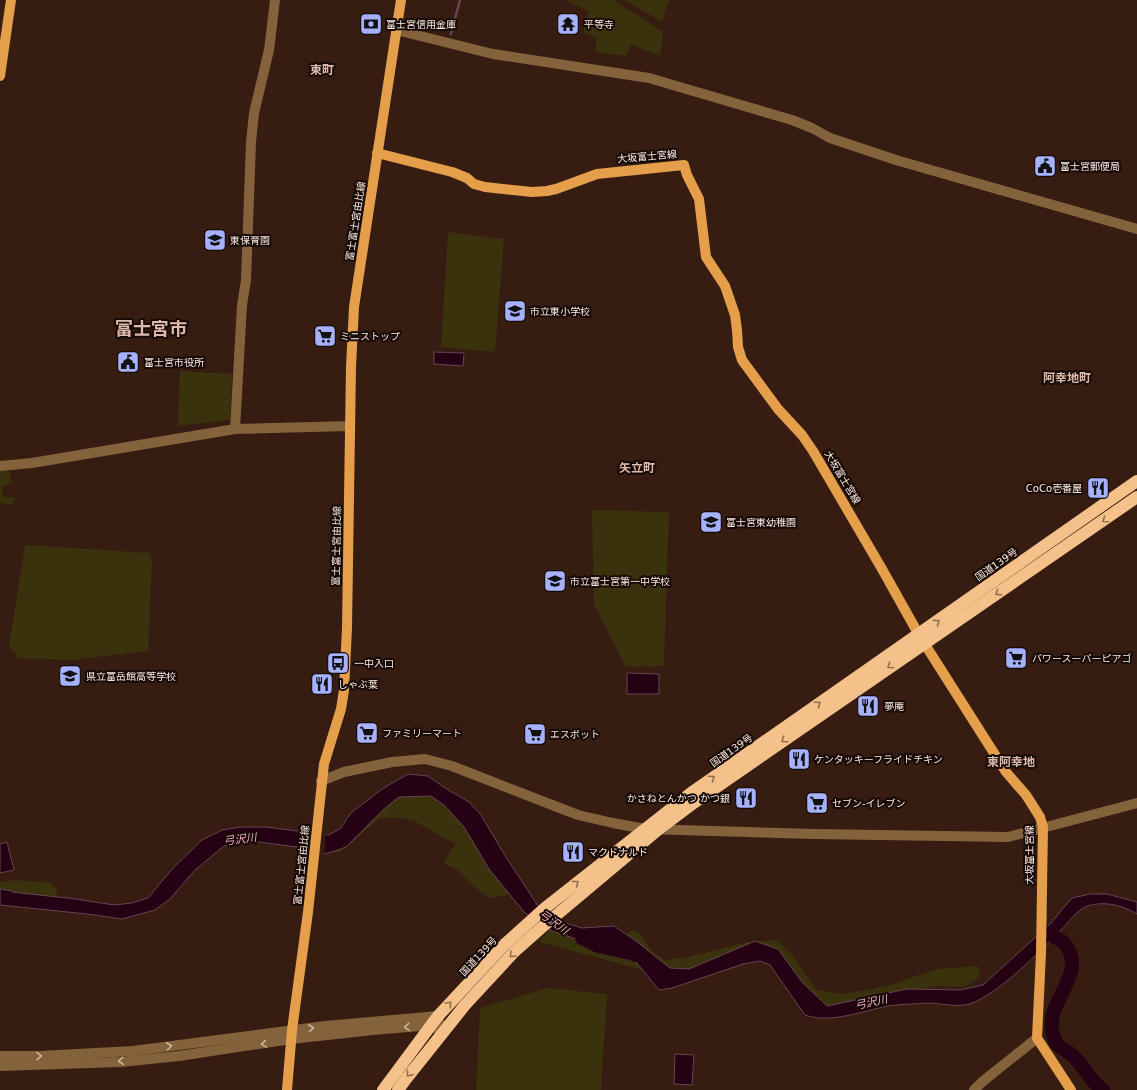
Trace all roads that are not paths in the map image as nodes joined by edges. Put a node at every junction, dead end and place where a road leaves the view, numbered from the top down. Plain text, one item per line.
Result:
1 (11, 0) edge
2 (275, 0) edge
3 (401, 0) edge
4 (396, 30) junction
5 (3, 34) edge
6 (0, 76) edge
7 (377, 154) junction
8 (1137, 228) edge
9 (350, 426) junction
10 (235, 429) junction
11 (0, 466) edge
12 (1137, 481) edge
13 (1137, 497) edge
14 (921, 639) junction
15 (321, 781) junction
16 (1137, 803) edge
17 (1043, 827) junction
18 (645, 829) junction
19 (659, 829) junction
20 (435, 1020) junction
21 (442, 1034) junction
22 (292, 1035) junction
23 (1037, 1038) junction
24 (0, 1056) edge
25 (0, 1066) edge
26 (287, 1090) edge
27 (383, 1090) edge
28 (398, 1090) edge
29 (974, 1090) edge
30 (1071, 1090) edge

1 - 5 main road
2 - 10 street
3 - 4 main road, 富士富士宮由比線
4 - 7 main road, 富士富士宮由比線
4 - 8 street
5 - 6 main road
7 - 9 main road, 富士富士宮由比線
7 - 14 main road, 大坂富士宮線
9 - 10 street
9 - 15 main road, 富士富士宮由比線
10 - 11 street
14 -> 12 highway, 国道139号
13 -> 14 highway, 国道139号
14 - 17 main road, 大坂富士宮線
18 -> 14 highway, 国道139号
14 -> 19 highway, 国道139号
15 - 18 street
15 - 22 main road, 富士富士宮由比線
16 - 17 street
17 - 19 street
17 - 23 main road, 大坂富士宮線
18 - 19 street
20 -> 18 highway, 国道139号
19 -> 21 highway, 国道139号
20 - 21 street
20 - 22 street
20 - 27 highway, 国道139号
21 -> 28 highway, 国道139号
24 -> 22 street
22 -> 25 street
22 - 26 main road, 富士富士宮由比線
23 - 29 street
23 - 30 main road

